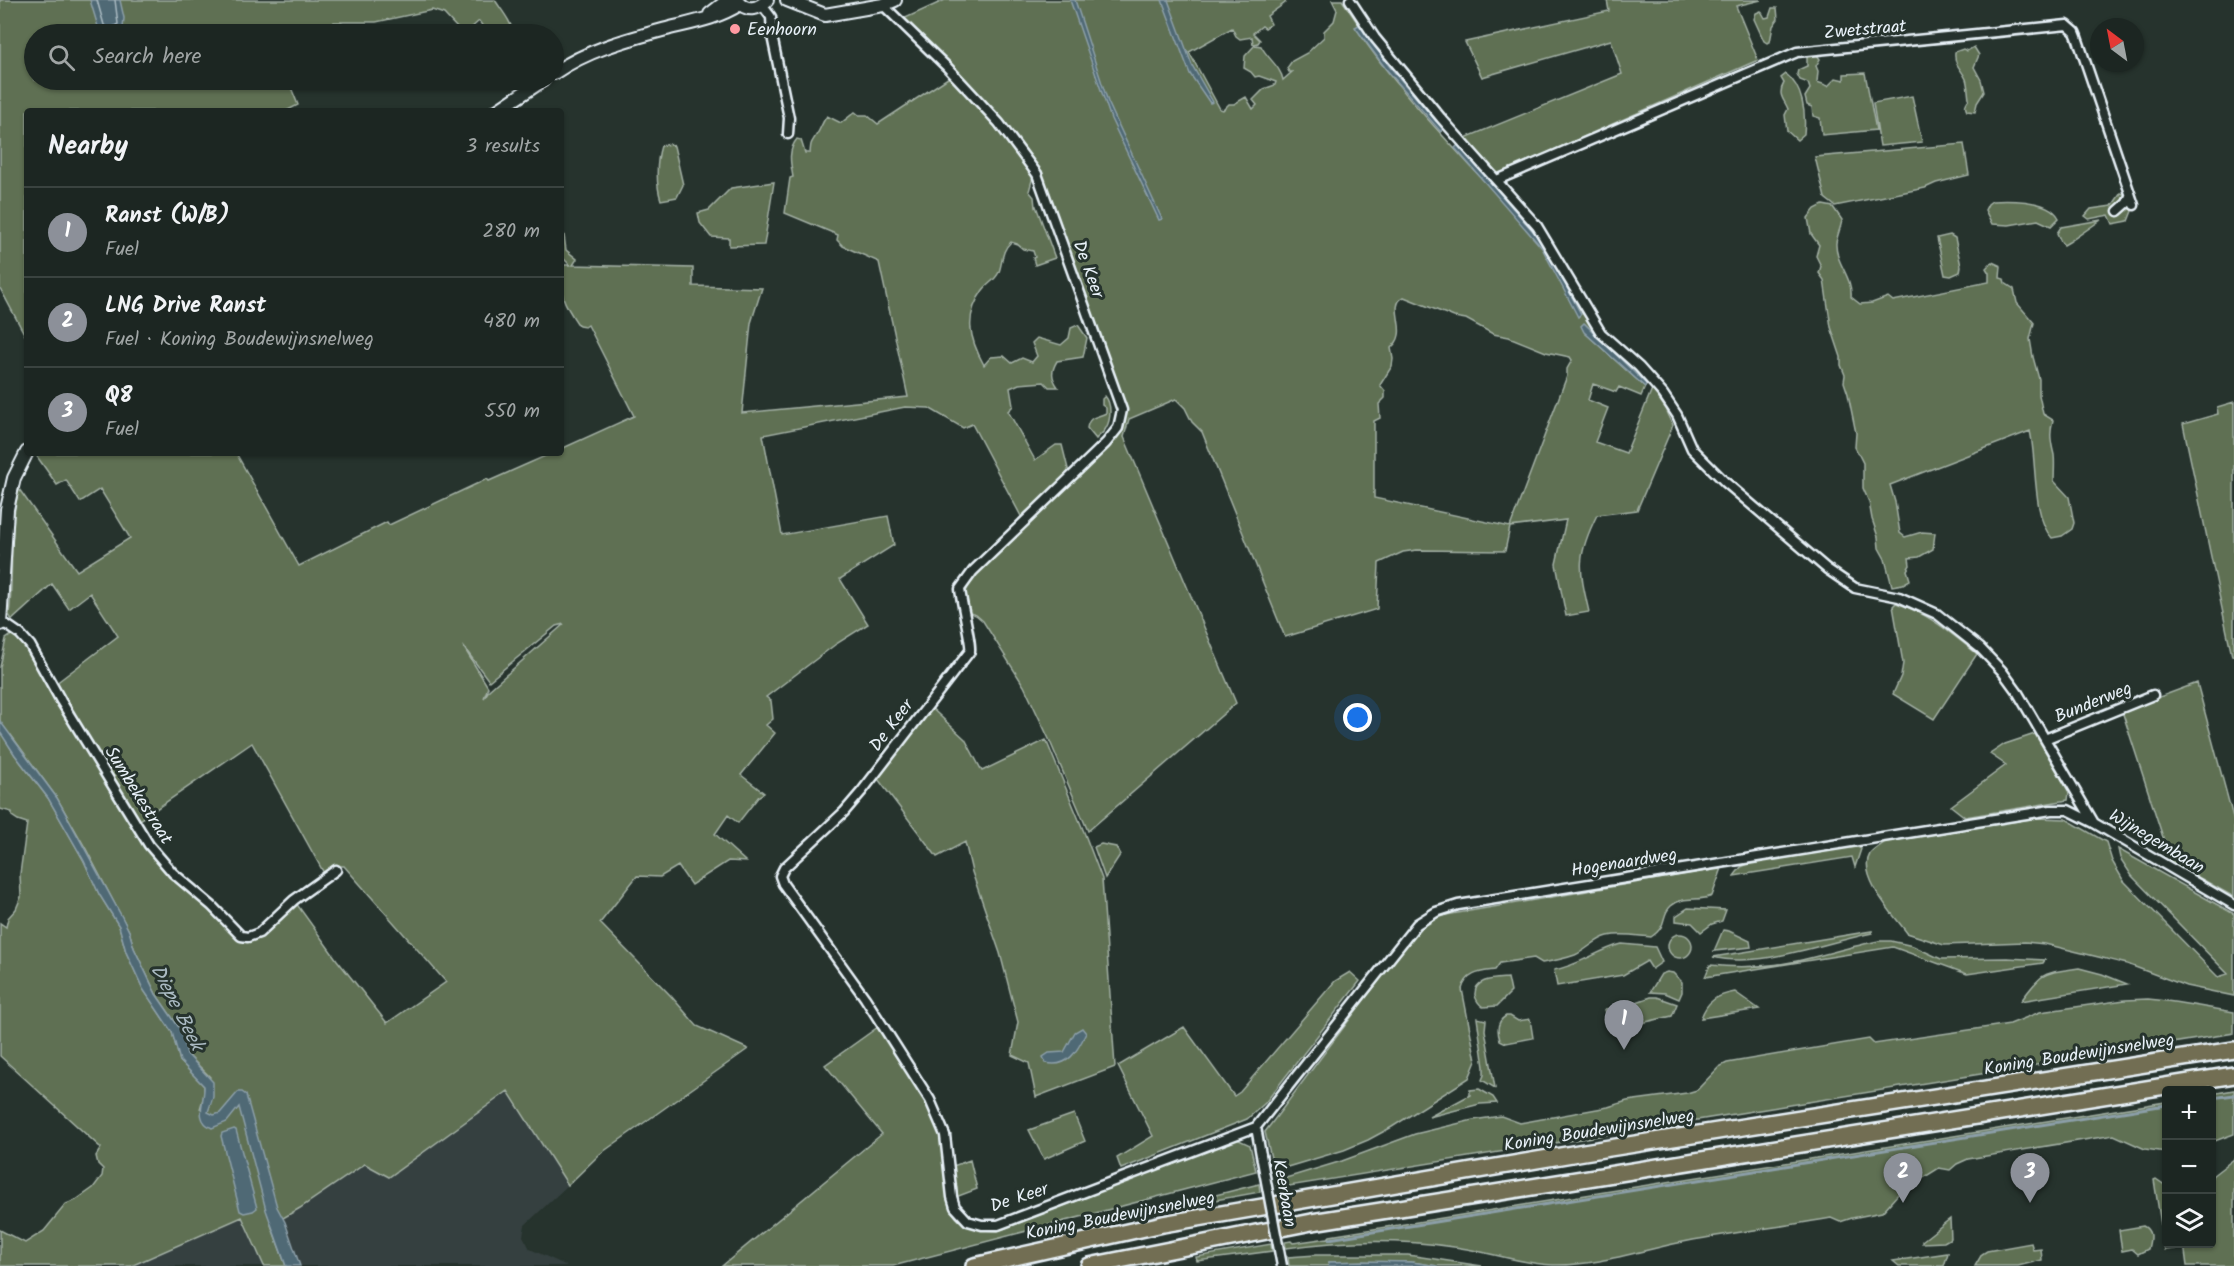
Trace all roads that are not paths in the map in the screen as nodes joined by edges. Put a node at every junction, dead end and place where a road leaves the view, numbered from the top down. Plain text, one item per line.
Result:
1 (728, 0) edge
2 (787, 0) edge
3 (895, 0) edge
4 (1350, 0) edge
5 (739, 2) edge
6 (765, 2) edge
7 (883, 5) junction
8 (801, 7) junction
9 (700, 22) junction
10 (564, 68) edge
11 (528, 90) edge
12 (501, 108) edge
13 (788, 134) dead end
14 (1497, 180) junction
15 (2130, 196) junction
16 (2134, 205) dead end
17 (2118, 211) dead end
18 (25, 456) edge
19 (0, 624) edge
20 (2153, 695) dead end
21 (2045, 739) junction
22 (2094, 823) junction
23 (336, 870) dead end
24 (2234, 905) edge
25 (2234, 1050) edge
26 (2234, 1075) edge
27 (1256, 1126) junction
28 (974, 1266) edge
29 (1089, 1266) edge
30 (1282, 1266) edge

1 - 9 street
2 - 8 street
3 - 7 street
4 - 14 street
5 - 6 street
5 - 9 street
6 - 8 street
6 - 13 street
7 - 8 street
7 - 27 street, De Keer
9 - 10 street
11 - 12 street
14 - 15 street, Zwetstraat
14 - 21 street
15 - 16 street, Zwetstraat
15 - 17 street
18 - 19 street
19 - 23 street, Sumbekestraat
20 - 21 street, Bunderweg
21 - 22 street
22 - 24 street, Wijnegembaan
22 - 27 street, Hogenaardweg
25 - 28 highway, Koning Boudewijnsnelweg
26 - 29 highway
27 - 30 street, Keerbaan, bridge

